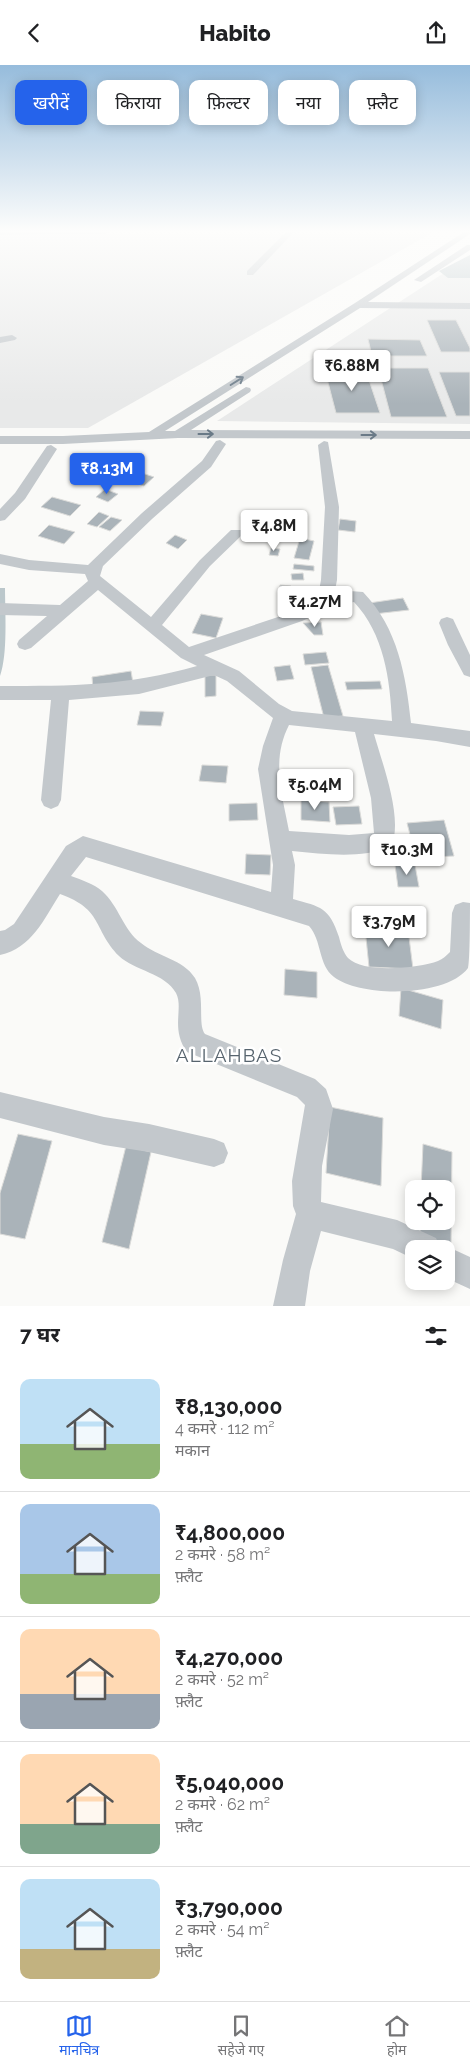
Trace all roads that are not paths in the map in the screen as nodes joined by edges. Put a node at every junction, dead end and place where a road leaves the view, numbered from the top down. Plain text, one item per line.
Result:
1 (384, 288) edge
2 (392, 296) dead end
3 (358, 305) junction
4 (377, 305) junction
5 (470, 306) edge
6 (327, 337) dead end
7 (12, 338) dead end
8 (0, 340) edge
9 (253, 385) dead end
10 (178, 433) junction
11 (153, 434) junction
12 (470, 435) edge
13 (0, 440) edge
14 (136, 444) junction
15 (163, 444) junction
16 (220, 445) junction
17 (324, 445) junction
18 (470, 446) edge
19 (51, 449) junction
20 (0, 450) edge
21 (0, 517) edge
22 (236, 533) dead end
23 (0, 559) edge
24 (95, 576) junction
25 (325, 603) junction
26 (0, 609) edge
27 (63, 611) junction
28 (447, 623) dead end
29 (152, 627) junction
30 (25, 644) dead end
31 (186, 654) junction
32 (214, 668) junction
33 (470, 670) edge
34 (0, 693) edge
35 (61, 693) junction
36 (283, 715) junction
37 (362, 725) junction
38 (402, 729) junction
39 (470, 739) edge
40 (51, 800) dead end
41 (281, 840) junction
42 (55, 881) junction
43 (281, 907) junction
44 (470, 914) edge
45 (0, 943) edge
46 (0, 1105) edge
47 (214, 1153) dead end
48 (311, 1214) junction
49 (407, 1240) edge
50 (455, 1266) edge
51 (470, 1274) edge
52 (289, 1306) edge

1 - 3 street
2 - 4 street
3 - 4 street
11 -> 3 street
4 - 5 street
4 - 6 street
7 - 8 street
9 - 10 street
10 - 11 street
10 -> 12 street
10 - 15 street
11 - 13 street
11 - 14 street
14 - 15 street
14 - 19 street
15 - 16 street
16 - 17 street
16 - 24 street
17 - 18 street
17 - 25 street
19 - 20 street
19 - 21 street
22 - 29 street
23 - 24 street
24 - 27 street
24 - 29 street
25 - 31 street
25 - 38 street
26 - 27 street
27 - 30 street
28 - 33 street
29 - 31 street
31 - 32 street
32 - 35 street
32 - 36 street
34 - 35 street
35 - 40 street
36 - 37 street
36 - 41 street
37 - 38 street
37 - 41 street
38 - 39 street
41 - 43 street
42 - 43 street
42 - 45 street
42 - 48 street
43 - 44 street
46 - 47 street
48 - 49 street
48 - 52 street
50 - 51 street

